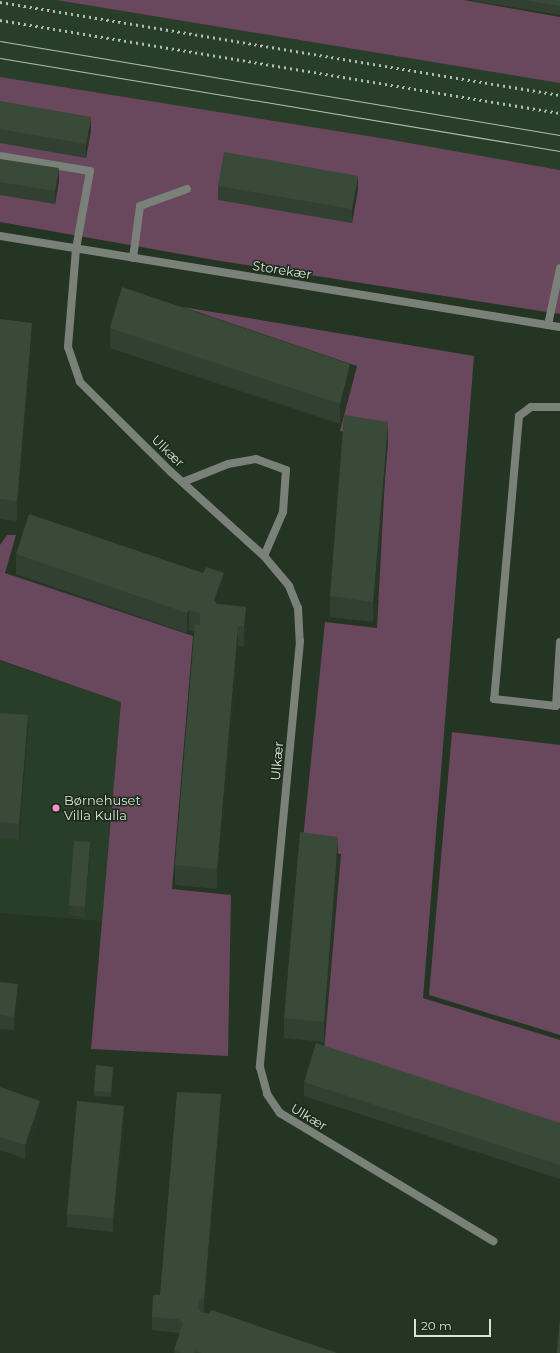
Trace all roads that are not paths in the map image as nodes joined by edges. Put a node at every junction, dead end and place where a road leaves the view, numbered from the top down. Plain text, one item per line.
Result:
1 (0, 156) edge
2 (187, 189) dead end
3 (0, 236) edge
4 (76, 249) junction
5 (133, 258) junction
6 (560, 268) edge
7 (548, 325) junction
8 (560, 327) edge
9 (560, 407) edge
10 (182, 482) junction
11 (264, 556) junction
12 (560, 642) edge
13 (493, 1241) dead end

1 - 4 street, Ulkær
2 - 5 street
3 - 4 street, Storekær
4 - 5 street, Storekær
4 - 10 street, Ulkær
5 - 7 street, Storekær
6 - 7 street
7 - 8 street, Storekær
9 - 12 street
10 - 11 street, Ulkær
10 - 11 street
11 - 13 street, Ulkær

